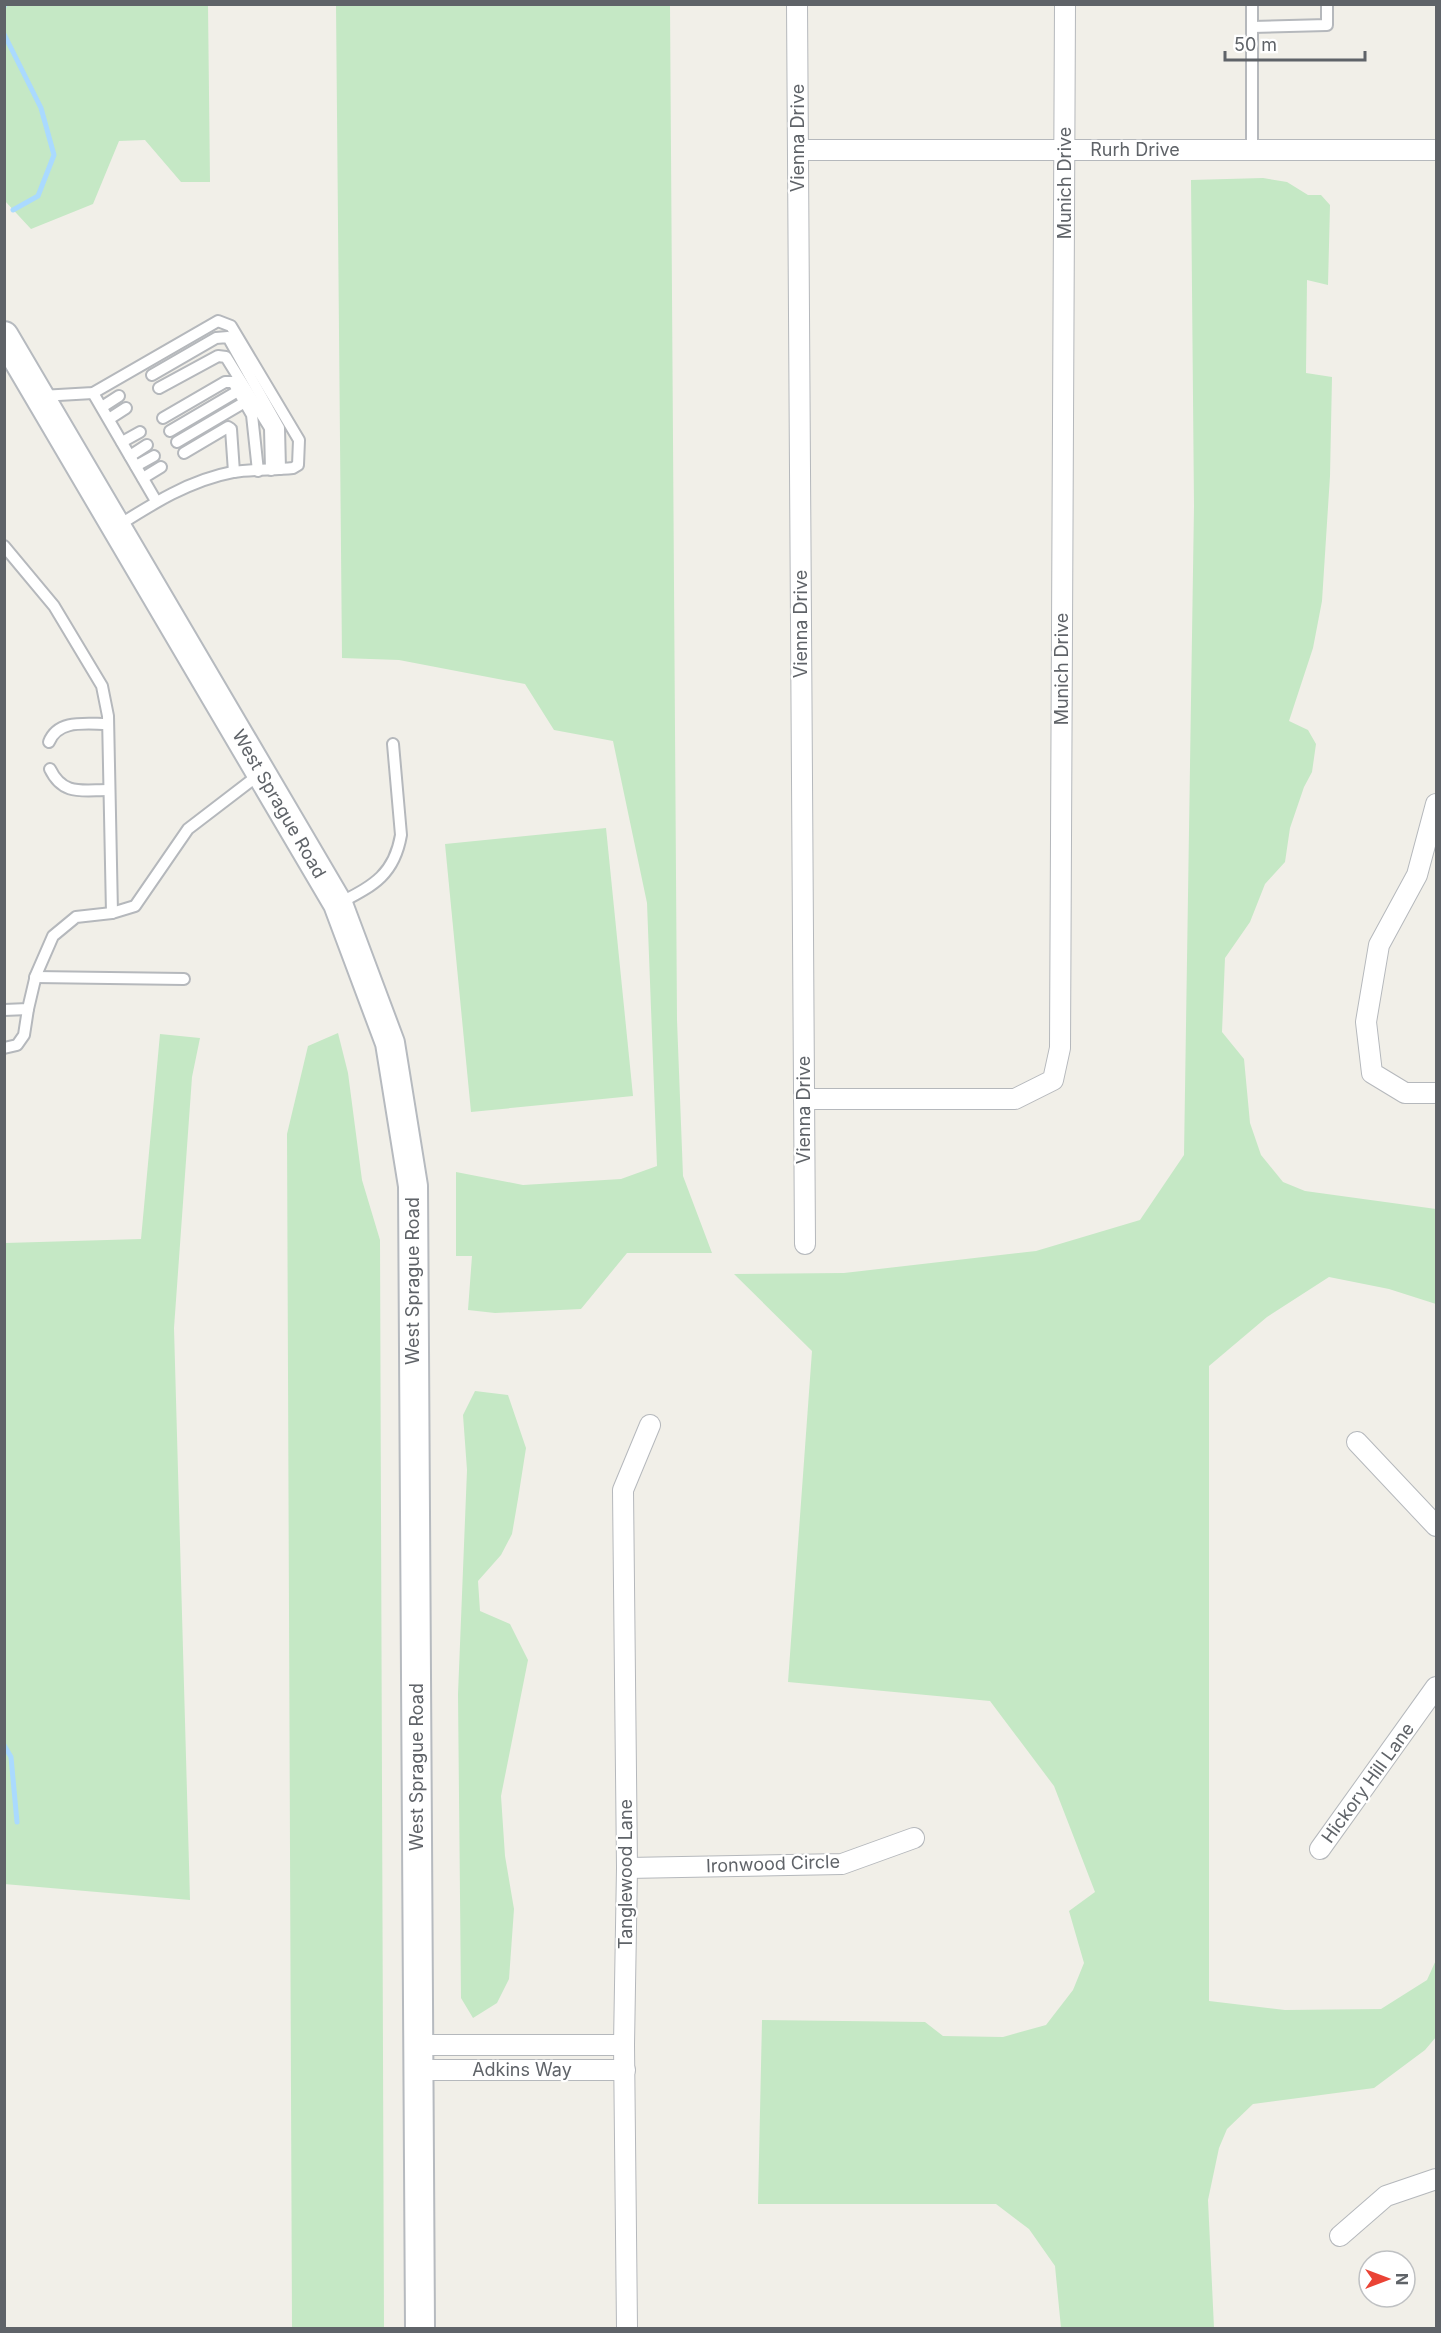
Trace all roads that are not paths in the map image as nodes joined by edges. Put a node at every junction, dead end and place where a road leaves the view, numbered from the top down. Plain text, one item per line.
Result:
1 (797, 4) edge
2 (1065, 4) edge
3 (1252, 4) edge
4 (1327, 4) edge
5 (1252, 27) junction
6 (798, 150) junction
7 (1066, 150) junction
8 (1252, 150) junction
9 (1437, 150) edge
10 (4, 336) edge
11 (152, 375) dead end
12 (159, 388) dead end
13 (238, 391) junction
14 (93, 393) junction
15 (40, 396) junction
16 (119, 396) dead end
17 (245, 402) junction
18 (102, 407) junction
19 (126, 408) dead end
20 (163, 418) dead end
21 (109, 419) junction
22 (170, 431) dead end
23 (140, 432) dead end
24 (122, 442) junction
25 (177, 442) dead end
26 (147, 445) dead end
27 (184, 453) dead end
28 (130, 456) junction
29 (154, 456) dead end
30 (136, 466) junction
31 (160, 467) dead end
32 (275, 470) junction
33 (258, 471) junction
34 (234, 472) junction
35 (143, 478) junction
36 (156, 501) junction
37 (116, 527) junction
38 (4, 546) edge
39 (107, 724) junction
40 (49, 742) dead end
41 (393, 744) dead end
42 (50, 769) dead end
43 (261, 773) junction
44 (108, 790) junction
45 (1437, 804) edge
46 (338, 904) junction
47 (112, 913) junction
48 (35, 977) junction
49 (184, 979) dead end
50 (28, 1009) junction
51 (4, 1010) edge
52 (4, 1048) edge
53 (1437, 1093) edge
54 (804, 1099) junction
55 (805, 1244) dead end
56 (650, 1425) dead end
57 (1357, 1442) dead end
58 (1437, 1526) edge
59 (1437, 1687) edge
60 (914, 1838) dead end
61 (1320, 1849) dead end
62 (627, 1868) junction
63 (624, 2045) junction
64 (419, 2058) junction
65 (625, 2070) junction
66 (1437, 2179) edge
67 (1340, 2236) dead end
68 (420, 2328) edge
69 (627, 2328) edge

1 - 6 street, Vienna Drive
2 - 7 street, Munich Drive
3 - 5 lane
4 - 5 lane
5 - 8 lane
6 - 7 street, Rurh Drive
6 - 54 street, Vienna Drive
7 - 8 street, Rurh Drive
7 - 54 street, Munich Drive
8 - 9 street, Rurh Drive
10 - 15 street, West Sprague Road
11 - 32 lane
12 - 32 lane
13 - 17 lane
13 - 20 lane
13 - 22 lane
14 - 15 lane
14 - 18 lane
14 - 32 lane
15 - 37 street, West Sprague Road
16 - 18 lane
17 - 25 lane
17 - 33 lane
18 - 21 lane
19 - 21 lane
21 - 24 lane
23 - 24 lane
24 - 28 lane
26 - 28 lane
27 - 34 lane
28 - 30 lane
29 - 30 lane
30 - 35 lane
31 - 35 lane
32 - 33 lane
33 - 34 lane
34 - 36 lane
35 - 36 lane
36 - 37 lane
37 - 43 street, West Sprague Road
38 - 39 lane
39 - 40 lane
39 - 44 lane
41 - 46 lane
42 - 44 lane
43 - 46 street, West Sprague Road
43 - 47 lane
44 - 47 lane
45 - 53 street
46 - 64 street, West Sprague Road
47 - 48 lane
48 - 49 lane
48 - 50 lane
50 - 51 lane
50 - 52 lane
54 - 55 street, Vienna Drive
56 - 62 street, Tanglewood Lane
57 - 58 street
59 - 61 street, Hickory Hill Lane
60 - 62 street, Ironwood Circle
62 - 63 street, Tanglewood Lane
63 - 64 street, Adkins Way
63 - 65 street, Tanglewood Lane
64 - 65 street, Adkins Way
64 - 68 street, West Sprague Road
65 - 69 street, Tanglewood Lane
66 - 67 street

